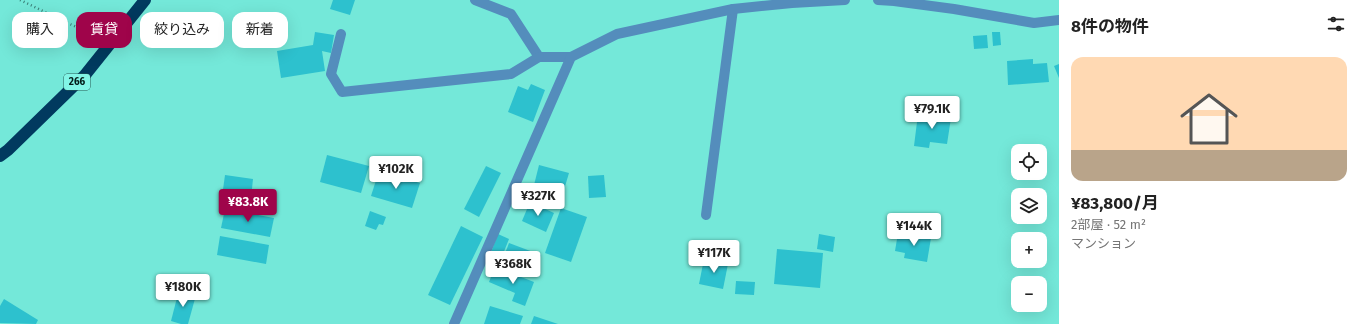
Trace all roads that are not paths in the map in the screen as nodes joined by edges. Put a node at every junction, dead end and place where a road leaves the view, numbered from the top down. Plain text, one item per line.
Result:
1 (145, 0) edge
2 (475, 0) edge
3 (845, 0) edge
4 (878, 0) edge
5 (732, 9) junction
6 (1059, 20) edge
7 (341, 34) dead end
8 (539, 57) junction
9 (571, 57) junction
10 (0, 156) edge
11 (706, 215) dead end
12 (454, 324) edge

1 - 10 highway, 266
2 - 8 street
3 - 5 street
4 - 6 street
5 - 9 street
5 - 11 street
7 - 8 street
8 - 9 street
9 - 12 street

